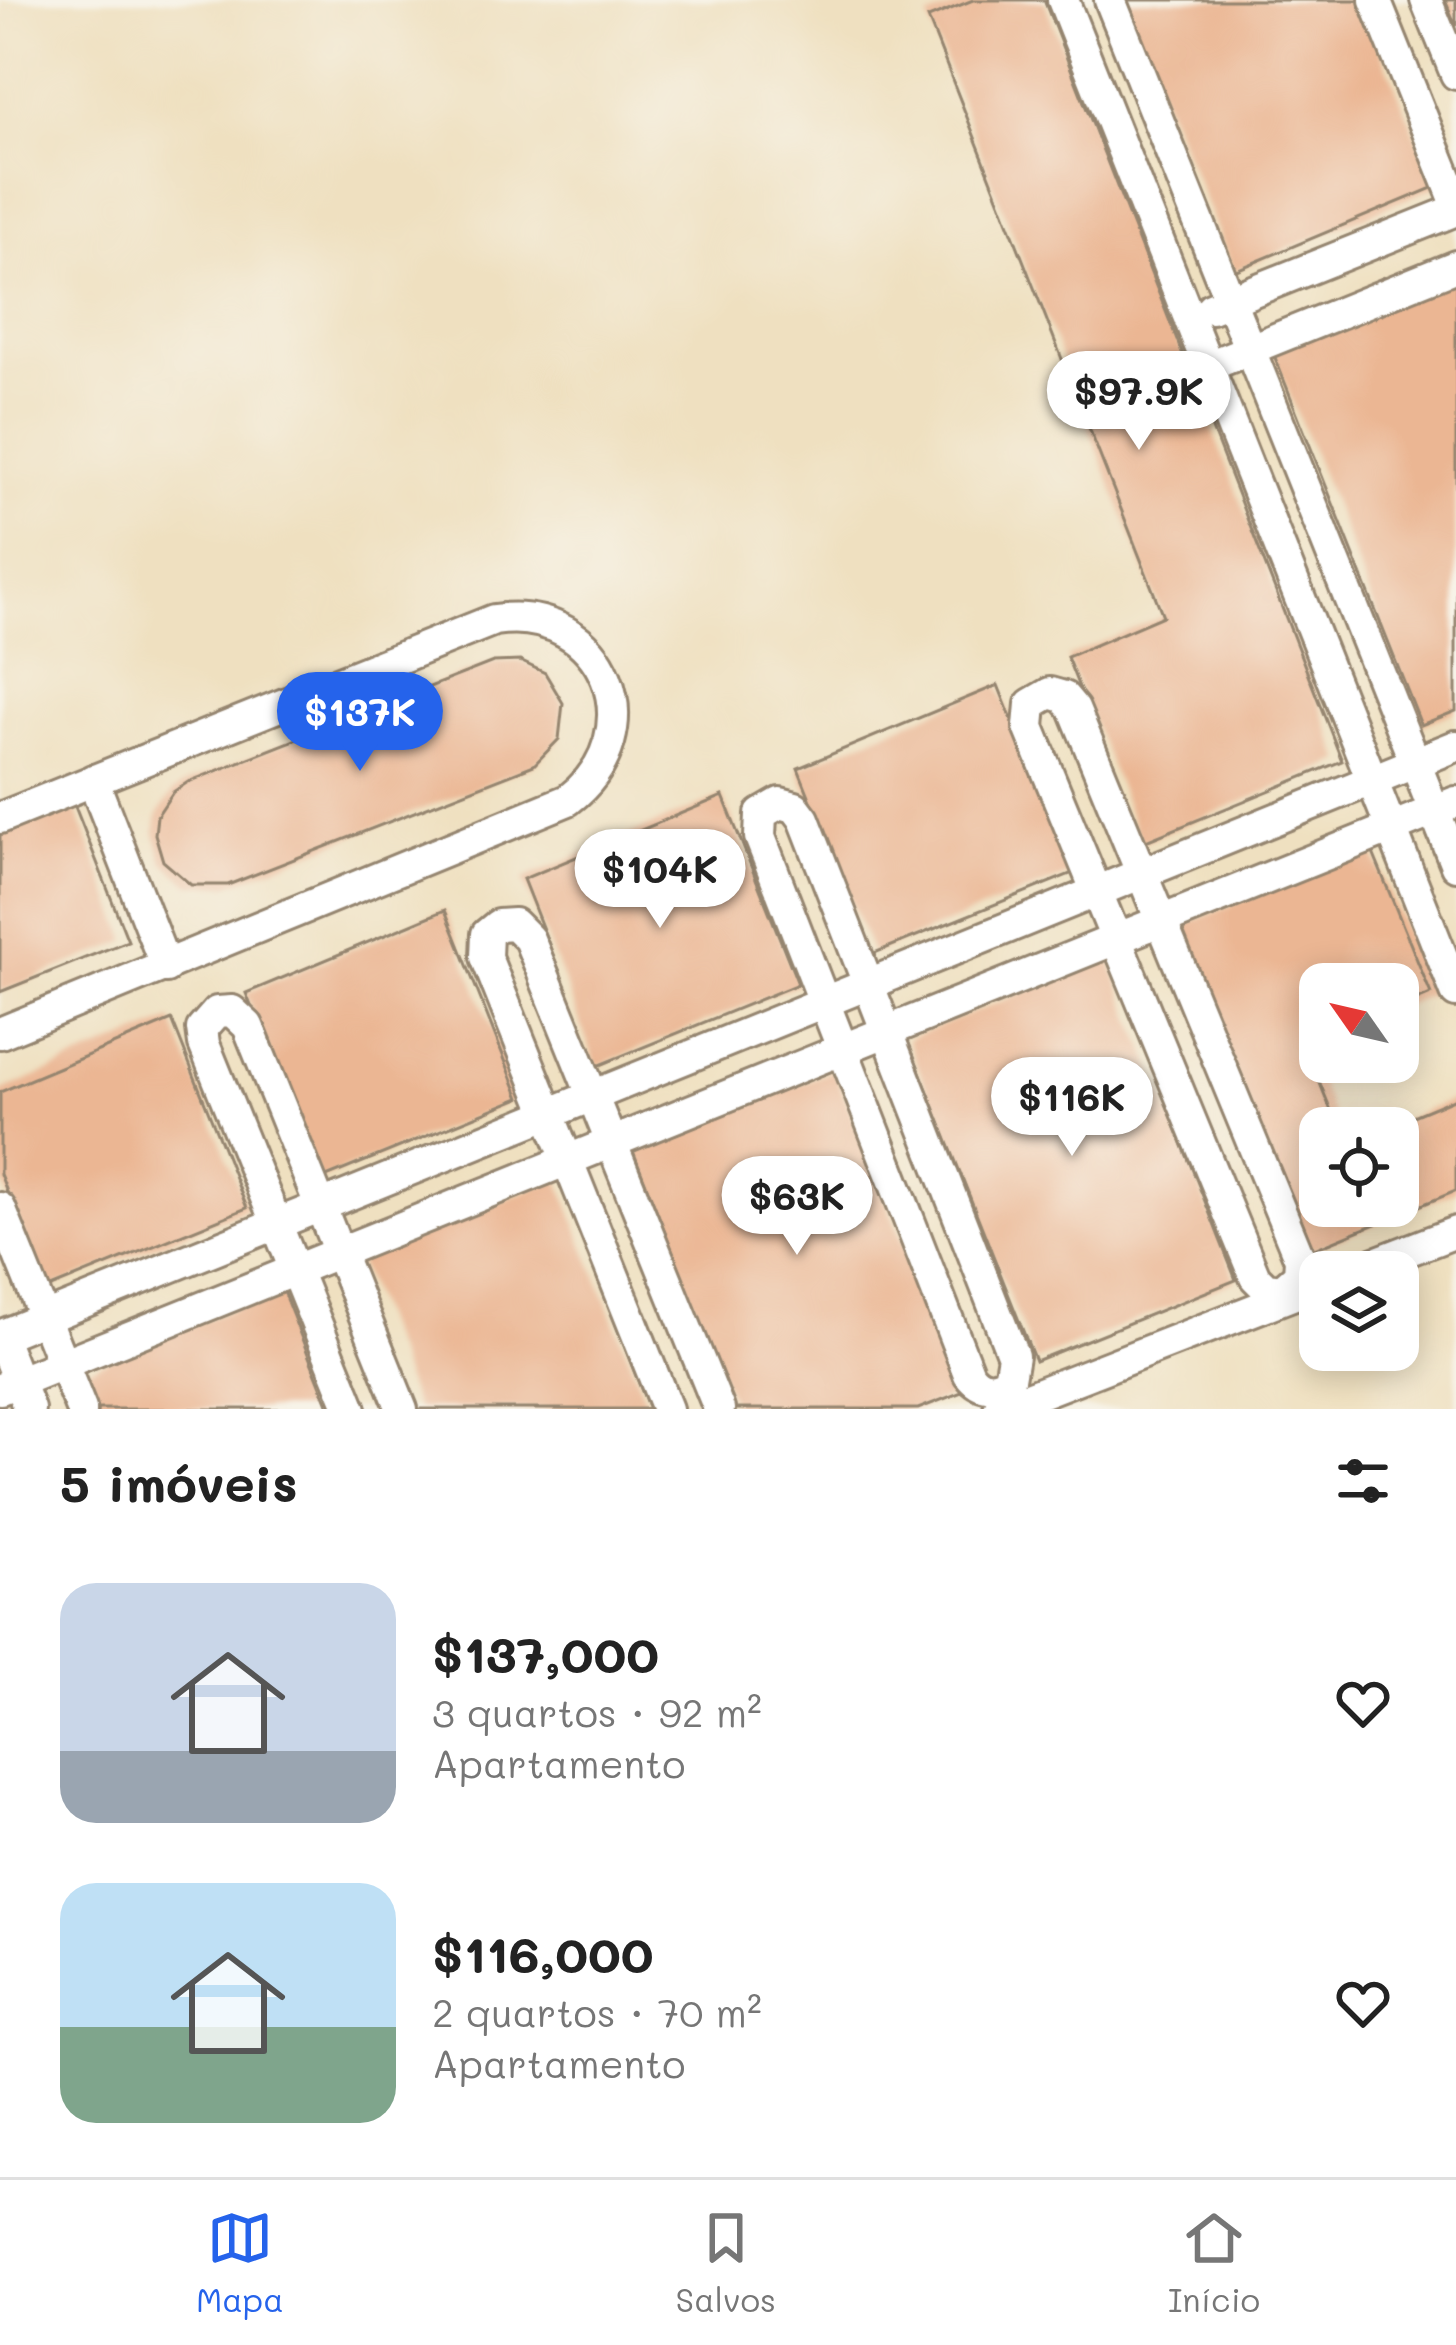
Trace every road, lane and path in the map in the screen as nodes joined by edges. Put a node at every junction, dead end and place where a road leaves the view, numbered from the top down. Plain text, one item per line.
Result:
1 (1063, 0) edge
2 (1110, 0) edge
3 (1375, 0) edge
4 (1426, 0) edge
5 (1456, 74) edge
6 (1456, 206) edge
7 (1456, 266) edge
8 (1230, 300) junction
9 (1186, 318) junction
10 (1250, 350) junction
11 (1206, 367) junction
12 (1456, 746) edge
13 (1415, 763) junction
14 (1371, 780) junction
15 (93, 781) junction
16 (1445, 806) edge
17 (0, 818) edge
18 (1390, 828) junction
19 (1456, 865) edge
20 (1141, 874) junction
21 (1097, 891) junction
22 (1160, 921) junction
23 (1117, 939) junction
24 (166, 968) junction
25 (868, 984) junction
26 (1456, 992) edge
27 (824, 1002) junction
28 (887, 1031) junction
29 (0, 1033) edge
30 (843, 1049) junction
31 (593, 1096) junction
32 (549, 1114) junction
33 (611, 1142) junction
34 (567, 1160) junction
35 (321, 1206) junction
36 (0, 1208) edge
37 (276, 1224) junction
38 (1456, 1232) edge
39 (1407, 1251) edge
40 (339, 1252) junction
41 (295, 1270) junction
42 (1299, 1292) edge
43 (44, 1318) junction
44 (0, 1336) edge
45 (62, 1364) junction
46 (16, 1393) edge
47 (81, 1409) edge
48 (351, 1409) edge
49 (402, 1409) edge
50 (667, 1409) edge
51 (719, 1409) edge
52 (999, 1409) edge

1 - 9 lane
2 - 8 lane
3 - 6 lane
4 - 5 lane
6 - 8 lane
7 - 10 lane
8 - 9 lane
8 - 10 lane
9 - 11 lane
10 - 11 lane
10 - 13 lane
11 - 14 lane
12 - 13 lane
13 - 14 lane
13 - 16 lane
14 - 18 lane
14 - 20 lane
15 - 17 lane
15 - 24 lane
15 - 24 lane
16 - 18 lane
16 - 19 lane
18 - 22 lane
18 - 26 lane
20 - 21 lane
20 - 21 lane
20 - 22 lane
21 - 23 lane
21 - 25 lane
22 - 23 lane
22 - 23 lane
23 - 28 lane
24 - 29 lane
25 - 27 lane
25 - 27 lane
25 - 28 lane
27 - 30 lane
27 - 31 lane
28 - 30 lane
28 - 30 lane
30 - 33 lane
31 - 32 lane
31 - 32 lane
31 - 33 lane
32 - 34 lane
32 - 35 lane
33 - 34 lane
33 - 51 lane
34 - 40 lane
34 - 50 lane
35 - 37 lane
35 - 37 lane
35 - 40 lane
36 - 43 lane
37 - 41 lane
37 - 43 lane
38 - 39 lane
40 - 41 lane
40 - 49 lane
41 - 45 lane
41 - 48 lane
42 - 52 lane
43 - 44 lane
43 - 45 lane
44 - 46 lane
45 - 46 lane
45 - 47 lane

